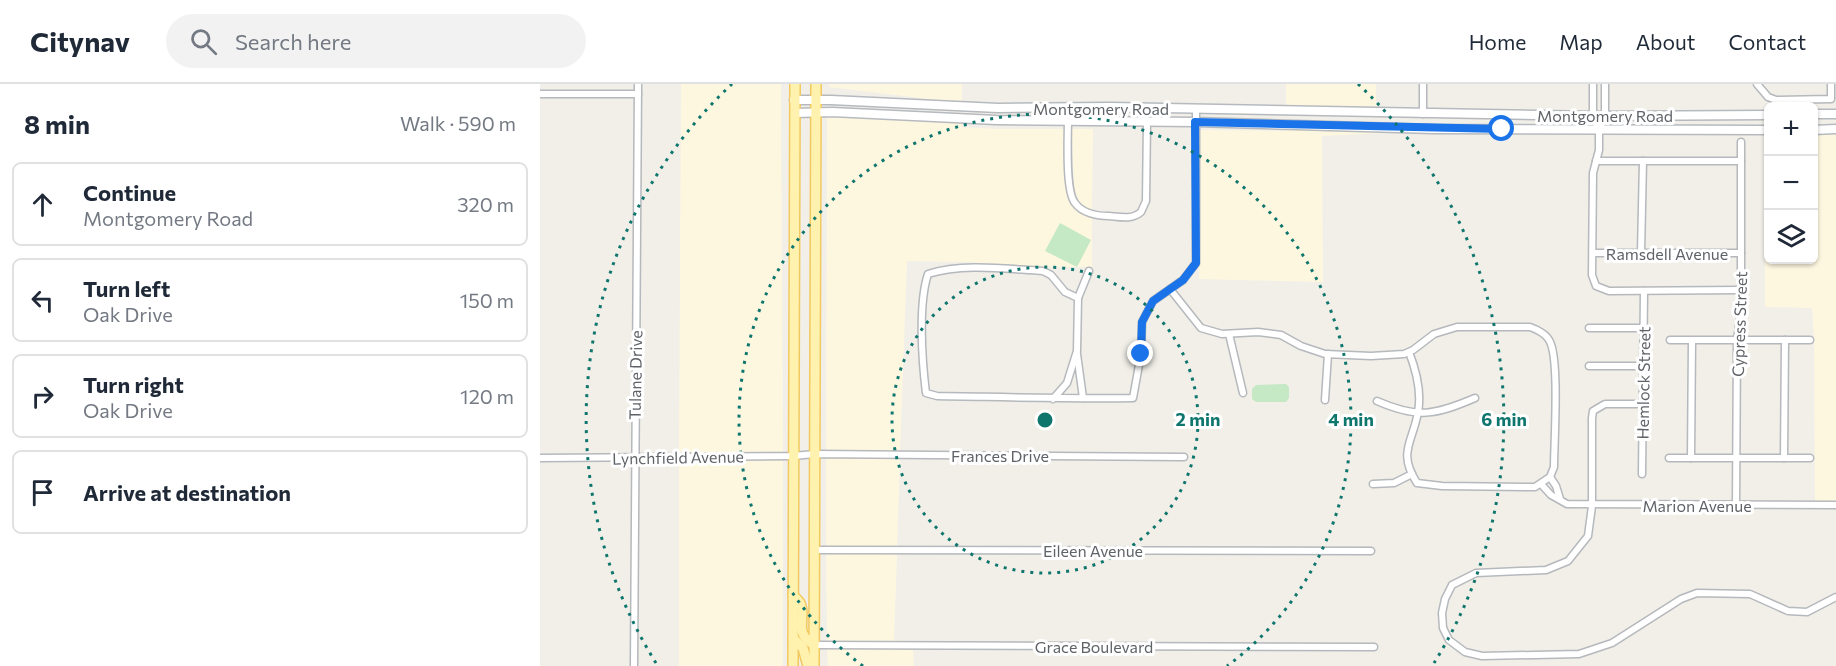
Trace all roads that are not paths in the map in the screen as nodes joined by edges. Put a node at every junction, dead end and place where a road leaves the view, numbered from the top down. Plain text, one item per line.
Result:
1 (638, 84) edge
2 (795, 84) edge
3 (816, 84) edge
4 (1423, 84) edge
5 (1593, 84) edge
6 (1605, 84) edge
7 (1757, 84) edge
8 (1831, 84) edge
9 (540, 94) edge
10 (638, 94) junction
11 (795, 100) junction
12 (816, 100) junction
13 (1111, 107) junction
14 (1196, 109) junction
15 (815, 112) junction
16 (1329, 112) junction
17 (795, 113) junction
18 (1423, 114) junction
19 (1764, 114) edge
20 (1818, 114) edge
21 (1836, 114) edge
22 (1497, 115) junction
23 (1593, 116) junction
24 (1605, 116) junction
25 (1068, 120) junction
26 (1147, 121) junction
27 (1195, 122) junction
28 (1320, 126) junction
29 (1497, 129) junction
30 (1836, 129) edge
31 (1599, 130) junction
32 (1764, 130) edge
33 (1818, 130) edge
34 (1741, 142) dead end
35 (1596, 161) junction
36 (1643, 161) junction
37 (1741, 161) junction
38 (1641, 252) junction
39 (1741, 252) junction
40 (1593, 253) junction
41 (1089, 271) dead end
42 (1170, 289) junction
43 (1740, 290) junction
44 (1644, 291) junction
45 (1078, 298) junction
46 (1589, 328) dead end
47 (1643, 328) junction
48 (1228, 334) junction
49 (1670, 340) dead end
50 (1692, 340) junction
51 (1737, 340) junction
52 (1785, 340) junction
53 (1810, 340) dead end
54 (1077, 351) junction
55 (1409, 352) junction
56 (1328, 354) junction
57 (1588, 366) dead end
58 (1643, 366) junction
59 (1243, 393) dead end
60 (1083, 398) junction
61 (1475, 398) dead end
62 (1053, 399) junction
63 (1325, 400) dead end
64 (1377, 401) dead end
65 (1642, 404) junction
66 (1418, 414) junction
67 (816, 454) junction
68 (793, 456) junction
69 (1184, 457) dead end
70 (540, 458) edge
71 (634, 458) junction
72 (1669, 458) dead end
73 (1691, 458) junction
74 (1737, 458) junction
75 (1784, 458) junction
76 (1810, 458) dead end
77 (1412, 474) junction
78 (1642, 474) dead end
79 (1550, 477) junction
80 (1372, 484) dead end
81 (1540, 484) junction
82 (1560, 500) junction
83 (1736, 505) junction
84 (1836, 505) edge
85 (1592, 506) junction
86 (815, 550) junction
87 (1371, 551) dead end
88 (793, 595) junction
89 (1836, 597) edge
90 (793, 638) junction
91 (814, 645) junction
92 (1374, 647) dead end
93 (634, 666) edge
94 (793, 666) edge
95 (808, 666) edge
96 (814, 666) edge

1 - 10 street, Tulane Drive
2 - 11 main road
3 - 12 main road
4 - 18 street
5 - 23 street
6 - 24 street
7 - 8 street
9 - 10 street
10 - 71 street, Tulane Drive
11 - 12 main road, Montgomery Road
11 - 17 main road
12 - 13 main road, Montgomery Road
12 - 15 main road
13 - 14 main road, Montgomery Road
13 - 25 main road
14 - 16 main road, Montgomery Road
14 - 27 street
15 - 17 main road, Montgomery Road
15 - 25 main road, Montgomery Road
15 - 67 main road
16 - 18 main road, Montgomery Road
16 - 28 main road
17 - 68 main road
18 - 22 main road, Montgomery Road
19 - 24 main road, Montgomery Road
20 - 21 main road
22 - 23 main road, Montgomery Road
22 - 29 main road
23 - 24 main road, Montgomery Road
23 - 31 street
24 - 31 street
25 - 26 main road, Montgomery Road
25 - 26 street
26 - 27 main road, Montgomery Road
27 - 28 main road, Montgomery Road
27 - 42 street
28 - 29 main road, Montgomery Road
29 - 31 main road, Montgomery Road
30 - 33 main road
31 - 32 main road, Montgomery Road
31 - 35 street
34 - 37 street, Cypress Street
35 - 36 street
35 - 40 street
36 - 37 street
36 - 38 street
37 - 39 street, Cypress Street
38 - 39 street, Ramsdell Avenue
38 - 40 street, Ramsdell Avenue
39 - 43 street, Cypress Street
40 - 44 street
41 - 45 street
42 - 48 street
42 - 60 street
43 - 44 street
43 - 51 street, Cypress Street
44 - 47 street, Hemlock Street
45 - 54 street
45 - 62 street
46 - 47 street
47 - 58 street, Hemlock Street
48 - 56 street
48 - 59 street
49 - 50 street
50 - 51 street
50 - 73 street
51 - 52 street
51 - 74 street, Cypress Street
52 - 53 street
52 - 75 street
54 - 60 street
54 - 62 street
55 - 56 street
55 - 66 street
55 - 79 street
56 - 63 street
57 - 58 street
58 - 65 street, Hemlock Street
60 - 62 street
61 - 66 street
64 - 66 street
65 - 78 street, Hemlock Street
65 - 85 street
66 - 77 street
67 - 68 street, Lynchfield Avenue
67 - 69 street, Frances Drive
67 - 86 main road
68 - 71 street, Lynchfield Avenue
68 - 88 main road
70 - 71 street, Lynchfield Avenue
71 - 93 street, Tulane Drive
72 - 73 street
73 - 74 street
74 - 75 street
74 - 83 street, Cypress Street
75 - 76 street
77 - 80 street
77 - 81 street
79 - 81 street
79 - 82 street
81 - 82 street, Marion Avenue
82 - 85 street, Marion Avenue
83 - 84 street, Marion Avenue
83 - 85 street, Marion Avenue
85 - 89 street
86 - 87 street, Eileen Avenue
86 - 91 main road
88 - 90 main road
88 - 91 main road
90 - 94 main road
90 - 95 main road
91 - 92 street, Grace Boulevard
91 - 96 main road

